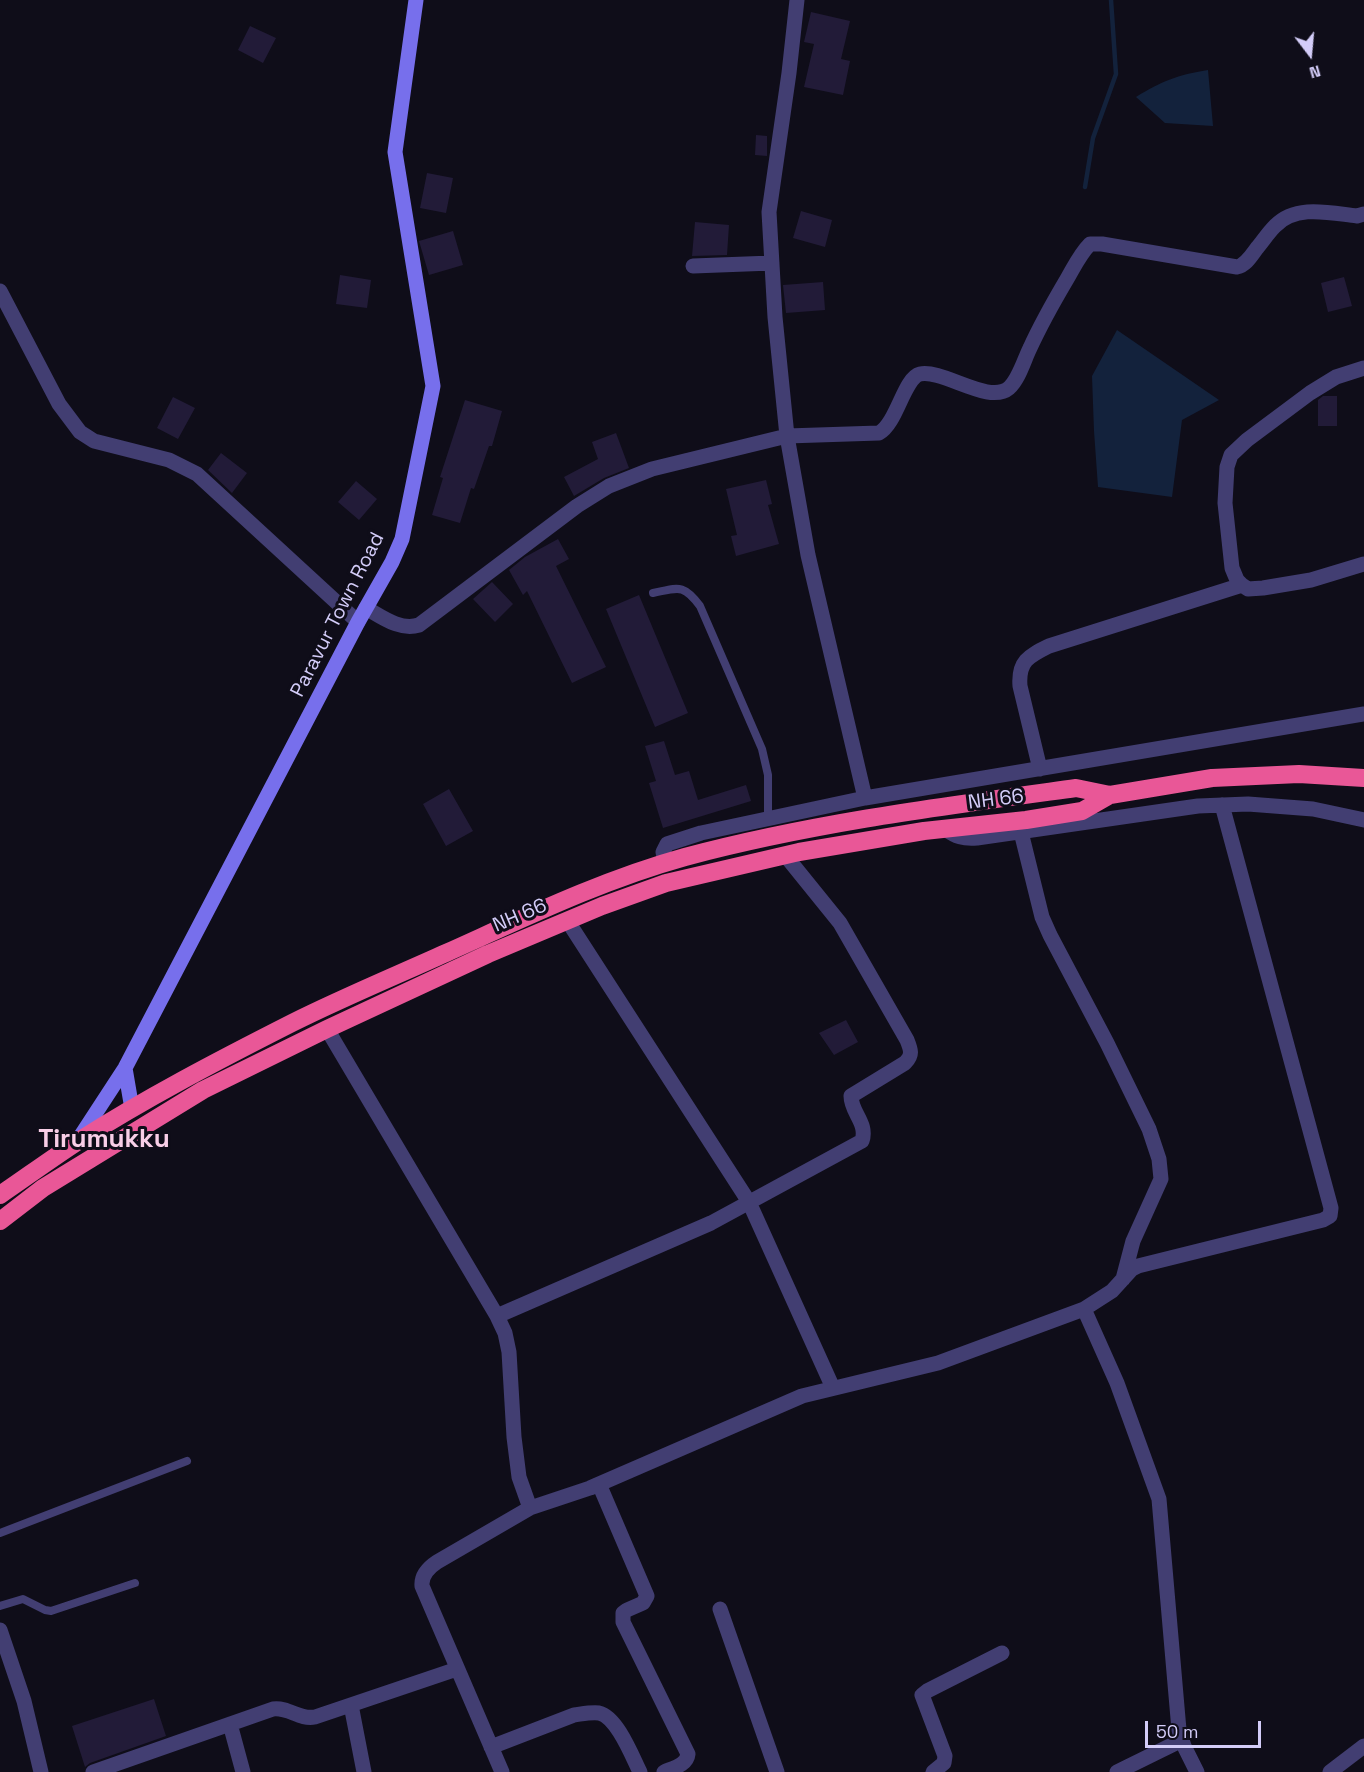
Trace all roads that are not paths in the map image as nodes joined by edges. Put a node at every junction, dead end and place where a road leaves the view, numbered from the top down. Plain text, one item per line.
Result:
1 (416, 0) edge
2 (797, 0) edge
3 (1364, 214) edge
4 (772, 262) junction
5 (693, 266) dead end
6 (0, 291) edge
7 (1364, 368) edge
8 (787, 436) junction
9 (1364, 564) edge
10 (1242, 585) junction
11 (653, 593) dead end
12 (362, 615) junction
13 (1364, 714) edge
14 (1040, 769) junction
15 (1364, 778) edge
16 (1110, 795) junction
17 (865, 798) junction
18 (1222, 805) junction
19 (768, 818) junction
20 (1364, 820) edge
21 (945, 829) junction
22 (1022, 832) junction
23 (785, 855) junction
24 (665, 863) junction
25 (567, 920) junction
26 (327, 1029) junction
27 (125, 1068) junction
28 (132, 1109) junction
29 (77, 1142) junction
30 (0, 1195) edge
31 (749, 1202) junction
32 (0, 1221) edge
33 (1122, 1282) junction
34 (1084, 1309) junction
35 (497, 1316) junction
36 (833, 1388) junction
37 (187, 1461) dead end
38 (599, 1484) junction
39 (530, 1508) junction
40 (0, 1533) edge
41 (135, 1583) dead end
42 (0, 1606) edge
43 (720, 1609) dead end
44 (0, 1630) edge
45 (1002, 1653) dead end
46 (458, 1669) junction
47 (351, 1705) junction
48 (230, 1724) junction
49 (1182, 1740) junction
50 (1364, 1746) edge
51 (491, 1747) junction
52 (41, 1772) edge
53 (93, 1772) edge
54 (243, 1772) edge
55 (364, 1772) edge
56 (502, 1772) edge
57 (640, 1772) edge
58 (664, 1772) edge
59 (777, 1772) edge
60 (933, 1772) edge
61 (1117, 1772) edge
62 (1197, 1772) edge
63 (1330, 1772) edge

1 - 12 main road, Paravur Town Road
2 - 4 street
3 - 8 street
4 - 5 street
4 - 8 street
6 - 12 street
7 - 10 street
8 - 12 street
8 - 17 street
9 - 10 street
10 - 14 street
11 - 19 lane
12 - 27 main road, Paravur Town Road
13 - 14 street
14 - 17 street
15 - 16 highway, NH 66
16 - 21 highway, NH 66
16 - 24 highway, NH 66
17 - 19 street
18 - 20 street
18 - 22 street
18 - 33 street
19 - 24 street
21 - 22 street
21 - 23 highway, NH 66
22 - 33 street
23 - 25 highway, NH 66
23 - 31 street
24 - 28 highway, NH 66
25 - 26 highway, NH 66
25 - 31 street
26 - 32 highway, NH 66
26 - 35 street
27 - 28 main road
27 - 29 main road, Paravur Town Road
28 - 29 highway, NH 66
29 - 30 highway, NH 66
31 - 35 street
31 - 36 street
33 - 34 street
34 - 36 street
34 - 49 street
35 - 39 street
36 - 38 street
37 - 40 lane
38 - 39 street
38 - 58 street
39 - 46 street
41 - 42 lane
43 - 59 street
44 - 52 street
45 - 60 street
46 - 47 street
46 - 51 street
47 - 48 street
47 - 55 street
48 - 53 street
48 - 54 street
49 - 61 street
49 - 62 street
50 - 63 street
51 - 56 street
51 - 57 street

